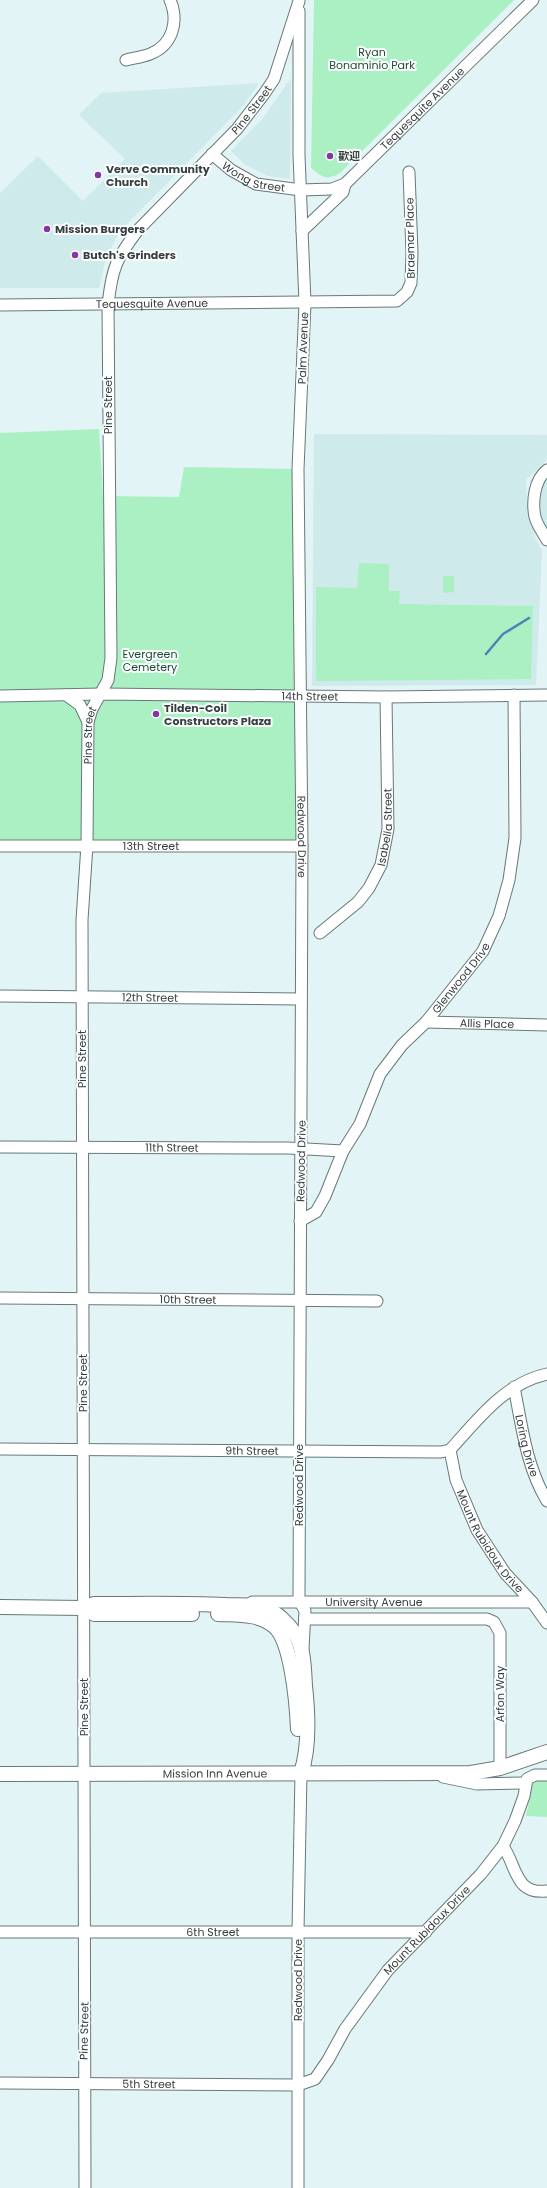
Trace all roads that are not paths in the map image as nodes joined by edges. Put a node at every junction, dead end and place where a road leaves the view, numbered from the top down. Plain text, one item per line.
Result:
1 (170, 0) edge
2 (299, 0) edge
3 (533, 0) edge
4 (126, 60) dead end
5 (212, 154) junction
6 (409, 172) dead end
7 (345, 184) junction
8 (301, 190) junction
9 (302, 231) junction
10 (305, 303) junction
11 (0, 305) edge
12 (108, 305) junction
13 (547, 470) edge
14 (547, 540) edge
15 (102, 694) junction
16 (66, 695) junction
17 (514, 695) junction
18 (547, 695) edge
19 (0, 696) edge
20 (302, 696) junction
21 (386, 697) junction
22 (88, 722) junction
23 (87, 845) junction
24 (0, 846) edge
25 (302, 846) junction
26 (320, 933) dead end
27 (0, 996) edge
28 (82, 996) junction
29 (300, 999) junction
30 (426, 1022) junction
31 (547, 1025) edge
32 (0, 1147) edge
33 (82, 1147) junction
34 (302, 1149) junction
35 (344, 1151) junction
36 (300, 1220) junction
37 (0, 1298) edge
38 (84, 1298) junction
39 (301, 1299) junction
40 (377, 1301) dead end
41 (547, 1374) edge
42 (514, 1387) junction
43 (0, 1449) edge
44 (84, 1449) junction
45 (450, 1450) junction
46 (299, 1451) junction
47 (547, 1501) edge
48 (299, 1600) junction
49 (532, 1602) junction
50 (216, 1605) junction
51 (0, 1608) edge
52 (84, 1608) junction
53 (494, 1622) joint
54 (547, 1623) edge
55 (302, 1626) junction
56 (278, 1631) junction
57 (547, 1752) edge
58 (500, 1768) junction
59 (85, 1773) junction
60 (301, 1773) junction
61 (0, 1774) edge
62 (431, 1774) junction
63 (547, 1775) edge
64 (525, 1783) junction
65 (503, 1846) junction
66 (547, 1891) edge
67 (298, 1931) junction
68 (0, 1932) edge
69 (426, 1932) junction
70 (85, 1933) junction
71 (0, 2083) edge
72 (84, 2083) junction
73 (298, 2085) junction
74 (85, 2188) edge
75 (298, 2188) edge

1 - 4 street
2 - 5 street, Pine Street
2 - 8 street, Palm Avenue
3 - 7 street, Tequesquite Avenue
5 - 8 street, Wong Street
5 - 12 street, Pine Street
6 - 10 street, Braemar Place
7 - 8 street, Tequesquite Avenue
7 - 9 street
8 - 9 street, Palm Avenue
9 - 10 street, Palm Avenue
10 - 12 street, Tequesquite Avenue
10 - 20 street, Palm Avenue
11 - 12 street, Tequesquite Avenue
12 - 15 street, Pine Street
13 - 14 street
15 - 16 street, 14th Street
15 - 20 street, 14th Street
15 - 22 street, Pine Street
16 - 19 street, 14th Street
16 - 22 street
17 - 18 street, 14th Street
17 - 21 street, 14th Street
17 - 30 street, Glenwood Drive
20 - 21 street, 14th Street
20 - 25 street, Redwood Drive
21 - 26 street, Isabella Street
22 - 23 street, Pine Street
23 - 24 street, 13th Street
23 - 25 street, 13th Street
23 - 28 street, Pine Street
25 - 29 street, Redwood Drive
27 - 28 street, 12th Street
28 - 29 street, 12th Street
28 - 33 street, Pine Street
29 - 34 street, Redwood Drive
30 - 31 street, Allis Place
30 - 35 street, Glenwood Drive
32 - 33 street, 11th Street
33 - 34 street, 11th Street
33 - 38 street, Pine Street
34 - 35 street, 11th Street
34 - 36 street, Redwood Drive
35 - 36 street, Glenwood Drive
36 - 39 street, Redwood Drive
37 - 38 street, 10th Street
38 - 39 street, 10th Street
38 - 44 street, Pine Street
39 - 40 street, 10th Street
39 - 46 street, Redwood Drive
41 - 42 street
42 - 45 street
42 - 47 street, Loring Drive
43 - 44 street, 9th Street
44 - 46 street, 9th Street
44 - 52 street, Pine Street
45 - 46 street, 9th Street
45 - 49 street, Mount Rubidoux Drive
46 - 48 street, Redwood Drive
48 - 49 street, University Avenue
48 - 50 street, University Avenue
48 - 55 street, Redwood Drive
49 - 54 street, Mount Rubidoux Drive
50 - 52 main road, University Avenue
50 - 55 main road, University Avenue
51 - 52 main road, University Avenue
52 - 56 main road, University Avenue
52 - 59 street, Pine Street
53 - 55 street, University Avenue
53 - 58 street, Arfon Way
55 - 56 street
55 - 60 main road, Redwood Drive
56 - 60 main road, Redwood Drive
57 - 58 main road, Mission Inn Avenue
58 - 62 main road, Mission Inn Avenue
59 - 60 main road, Mission Inn Avenue
59 - 61 main road, Mission Inn Avenue
59 - 70 street, Pine Street
60 - 62 main road, Mission Inn Avenue
60 - 67 street, Redwood Drive
62 - 64 street, Mission Inn Avenue
63 - 64 street
64 - 65 street, Mount Rubidoux Drive
65 - 66 street
65 - 69 street, Mount Rubidoux Drive
67 - 69 street, 6th Street
67 - 70 street, 6th Street
67 - 73 street, Redwood Drive
68 - 70 street, 6th Street
69 - 73 street, Mount Rubidoux Drive
70 - 72 street, Pine Street
71 - 72 street, 5th Street
72 - 73 street, 5th Street
72 - 74 street, Pine Street
73 - 75 street, Redwood Drive

